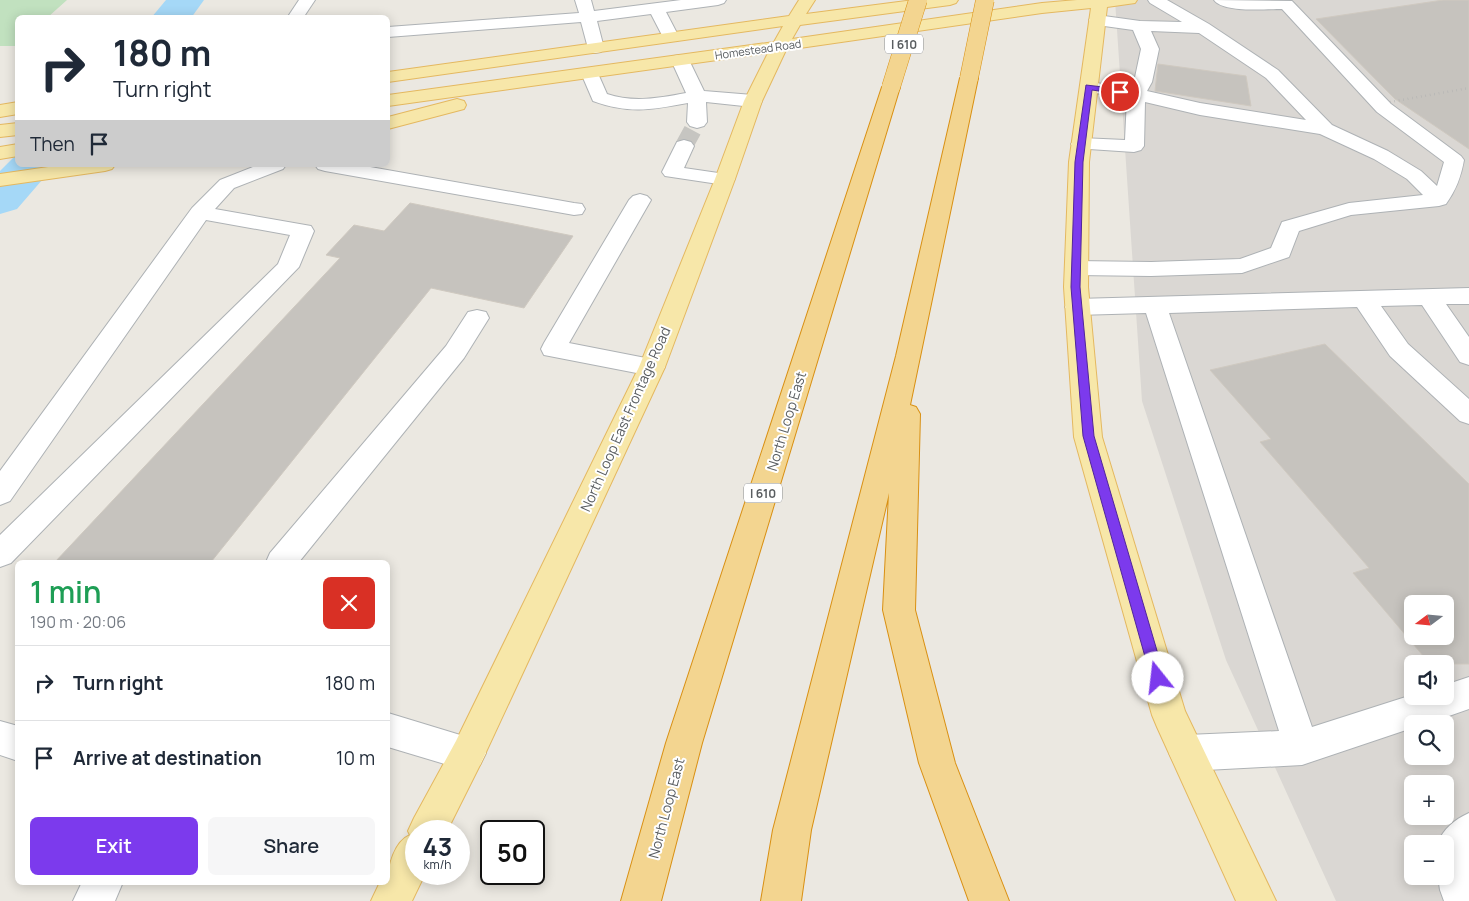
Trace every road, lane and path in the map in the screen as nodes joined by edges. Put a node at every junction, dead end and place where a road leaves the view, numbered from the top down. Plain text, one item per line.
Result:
1 (307, 0) edge
2 (583, 0) edge
3 (718, 0) edge
4 (918, 0) edge
5 (950, 0) edge
6 (985, 0) edge
7 (1129, 0) edge
8 (1156, 0) edge
9 (1289, 2) edge
10 (626, 6) edge
11 (1099, 7) edge
12 (656, 8) junction
13 (800, 10) edge
14 (1220, 13) edge
15 (297, 15) edge
16 (588, 17) junction
17 (1140, 26) junction
18 (390, 32) edge
19 (671, 37) junction
20 (780, 45) junction
21 (596, 48) junction
22 (542, 55) junction
23 (406, 58) dead end
24 (680, 60) junction
25 (590, 73) junction
26 (390, 78) edge
27 (544, 79) junction
28 (1089, 87) junction
29 (1136, 94) junction
30 (697, 96) junction
31 (390, 100) edge
32 (753, 101) junction
33 (390, 122) edge
34 (697, 122) tunnel mouth
35 (15, 129) edge
36 (1325, 129) junction
37 (0, 131) edge
38 (1082, 144) junction
39 (684, 146) tunnel mouth
40 (15, 150) edge
41 (0, 153) edge
42 (1462, 165) edge
43 (91, 167) edge
44 (271, 167) edge
45 (336, 167) edge
46 (725, 179) junction
47 (0, 180) edge
48 (640, 200) dead end
49 (1439, 200) junction
50 (574, 209) dead end
51 (200, 214) junction
52 (1076, 268) junction
53 (1469, 296) edge
54 (1428, 297) junction
55 (1364, 298) junction
56 (1154, 306) junction
57 (1078, 307) junction
58 (477, 318) dead end
59 (909, 356) junction
60 (1469, 356) edge
61 (652, 367) junction
62 (1469, 414) edge
63 (0, 493) edge
64 (0, 554) edge
65 (284, 560) edge
66 (1469, 693) edge
67 (390, 731) edge
68 (0, 738) edge
69 (15, 743) edge
70 (1302, 748) junction
71 (468, 753) junction
72 (1187, 753) junction
73 (433, 820) edge
74 (1469, 832) edge
75 (405, 874) edge
76 (102, 885) edge
77 (93, 901) edge
78 (391, 901) edge
79 (641, 901) edge
80 (781, 901) edge
81 (989, 901) edge
82 (1256, 901) edge
83 (1465, 901) edge

1 - 15 lane
2 - 16 lane
3 - 12 lane
4 - 79 highway, North Loop East / I 610, bridge
5 - 13 main road, Homestead Road
6 - 59 highway, bridge
7 - 11 main road, Homestead Road
8 - 14 lane
9 - 14 lane
9 - 42 lane
10 - 12 lane
10 - 16 lane
11 - 17 lane
11 - 20 main road, Homestead Road
11 - 28 main road
12 - 19 lane
13 - 19 main road, Homestead Road
13 - 20 main road, North Loop East Frontage Road
14 - 17 lane
14 - 36 lane
16 - 18 lane
16 - 21 lane
17 - 29 lane
19 - 21 main road, Homestead Road
20 - 24 main road, Homestead Road
20 - 32 main road, North Loop East Frontage Road
21 - 22 main road, Homestead Road
22 - 23 main road
22 - 26 main road, Homestead Road
24 - 25 main road, Homestead Road
24 - 30 lane
25 - 27 main road, Homestead Road
25 - 30 lane
27 - 31 main road, Homestead Road
27 - 33 main road
28 - 29 lane
28 - 38 main road
29 - 36 lane
29 - 38 lane
30 - 32 lane
30 - 34 lane
32 - 46 main road, North Loop East Frontage Road
35 - 37 main road
36 - 49 lane
38 - 52 main road
39 - 46 lane
40 - 41 main road
42 - 49 lane
43 - 47 main road
44 - 51 lane
45 - 50 lane
46 - 61 main road, North Loop East Frontage Road
48 - 61 lane
49 - 52 lane
51 - 63 lane
51 - 64 lane
52 - 57 main road
53 - 54 lane
54 - 55 lane
54 - 60 lane
55 - 56 lane
55 - 62 lane
56 - 57 lane
56 - 70 lane
57 - 72 main road
58 - 65 lane
59 - 80 highway
59 - 81 highway
61 - 71 main road, North Loop East Frontage Road
66 - 70 lane
67 - 71 lane
68 - 69 lane
70 - 72 lane
71 - 73 main road, North Loop East Frontage Road
72 - 82 main road
74 - 83 lane
75 - 78 main road
76 - 77 lane

